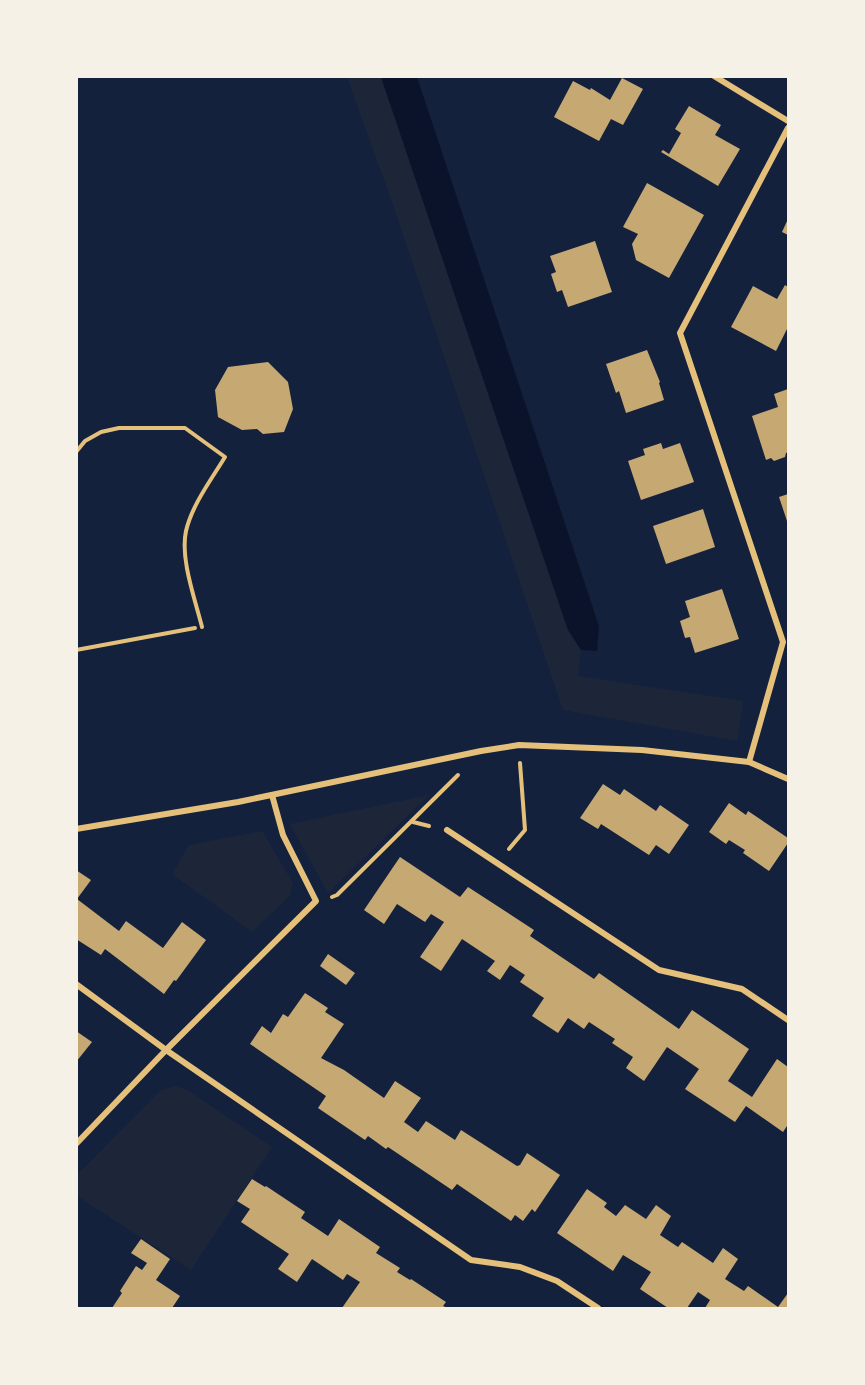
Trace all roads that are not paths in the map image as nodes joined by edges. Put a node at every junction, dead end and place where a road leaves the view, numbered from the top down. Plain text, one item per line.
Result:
1 (714, 76) edge
2 (789, 121) edge
3 (789, 128) edge
4 (749, 762) junction
5 (789, 778) edge
6 (272, 795) junction
7 (76, 829) edge
8 (447, 830) dead end
9 (76, 984) edge
10 (789, 1020) edge
11 (166, 1050) junction
12 (76, 1144) edge
13 (598, 1308) edge

1 - 2 street
3 - 4 street
4 - 5 street
4 - 6 street
6 - 7 street
6 - 11 street
8 - 10 street
9 - 11 street
11 - 12 street
11 - 13 street

